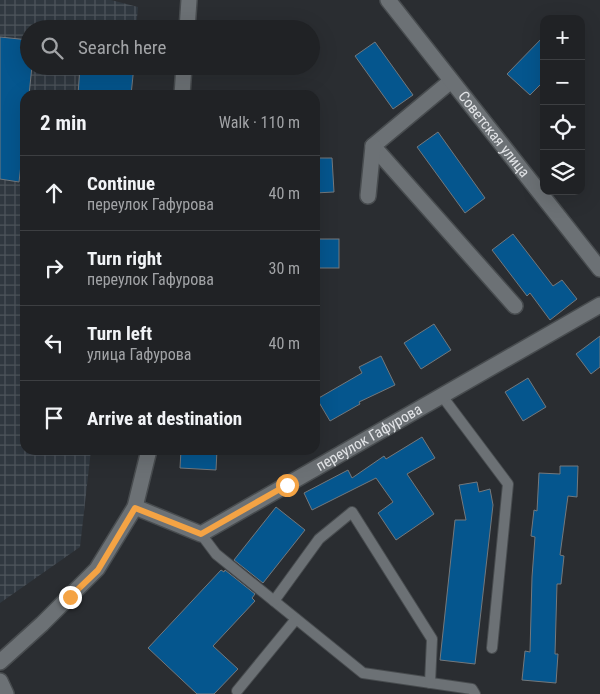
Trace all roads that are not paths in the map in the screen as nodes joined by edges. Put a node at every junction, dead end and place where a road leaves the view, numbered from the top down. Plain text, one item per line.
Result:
1 (189, 0) edge
2 (388, 0) edge
3 (188, 20) edge
4 (183, 75) edge
5 (451, 81) junction
6 (182, 90) edge
7 (373, 146) junction
8 (368, 196) dead end
9 (600, 270) edge
10 (600, 305) edge
11 (515, 306) dead end
12 (442, 396) junction
13 (148, 455) edge
14 (135, 508) junction
15 (201, 534) junction
16 (274, 602) junction
17 (296, 619) junction
18 (492, 648) dead end
19 (0, 662) edge
20 (0, 681) edge
21 (430, 683) junction
22 (237, 691) dead end
23 (6, 694) edge
24 (475, 694) edge

1 - 3 street
2 - 5 street, Советская улица
4 - 6 street
5 - 7 street
5 - 9 street, Советская улица
7 - 8 street
7 - 11 street
10 - 12 street, переулок Гафурова
12 - 15 street, переулок Гафурова
12 - 18 lane
13 - 14 street
14 - 15 street
14 - 19 street
15 - 16 lane
16 - 17 lane
16 - 21 lane
17 - 21 lane
17 - 22 lane
20 - 23 street
21 - 24 lane

